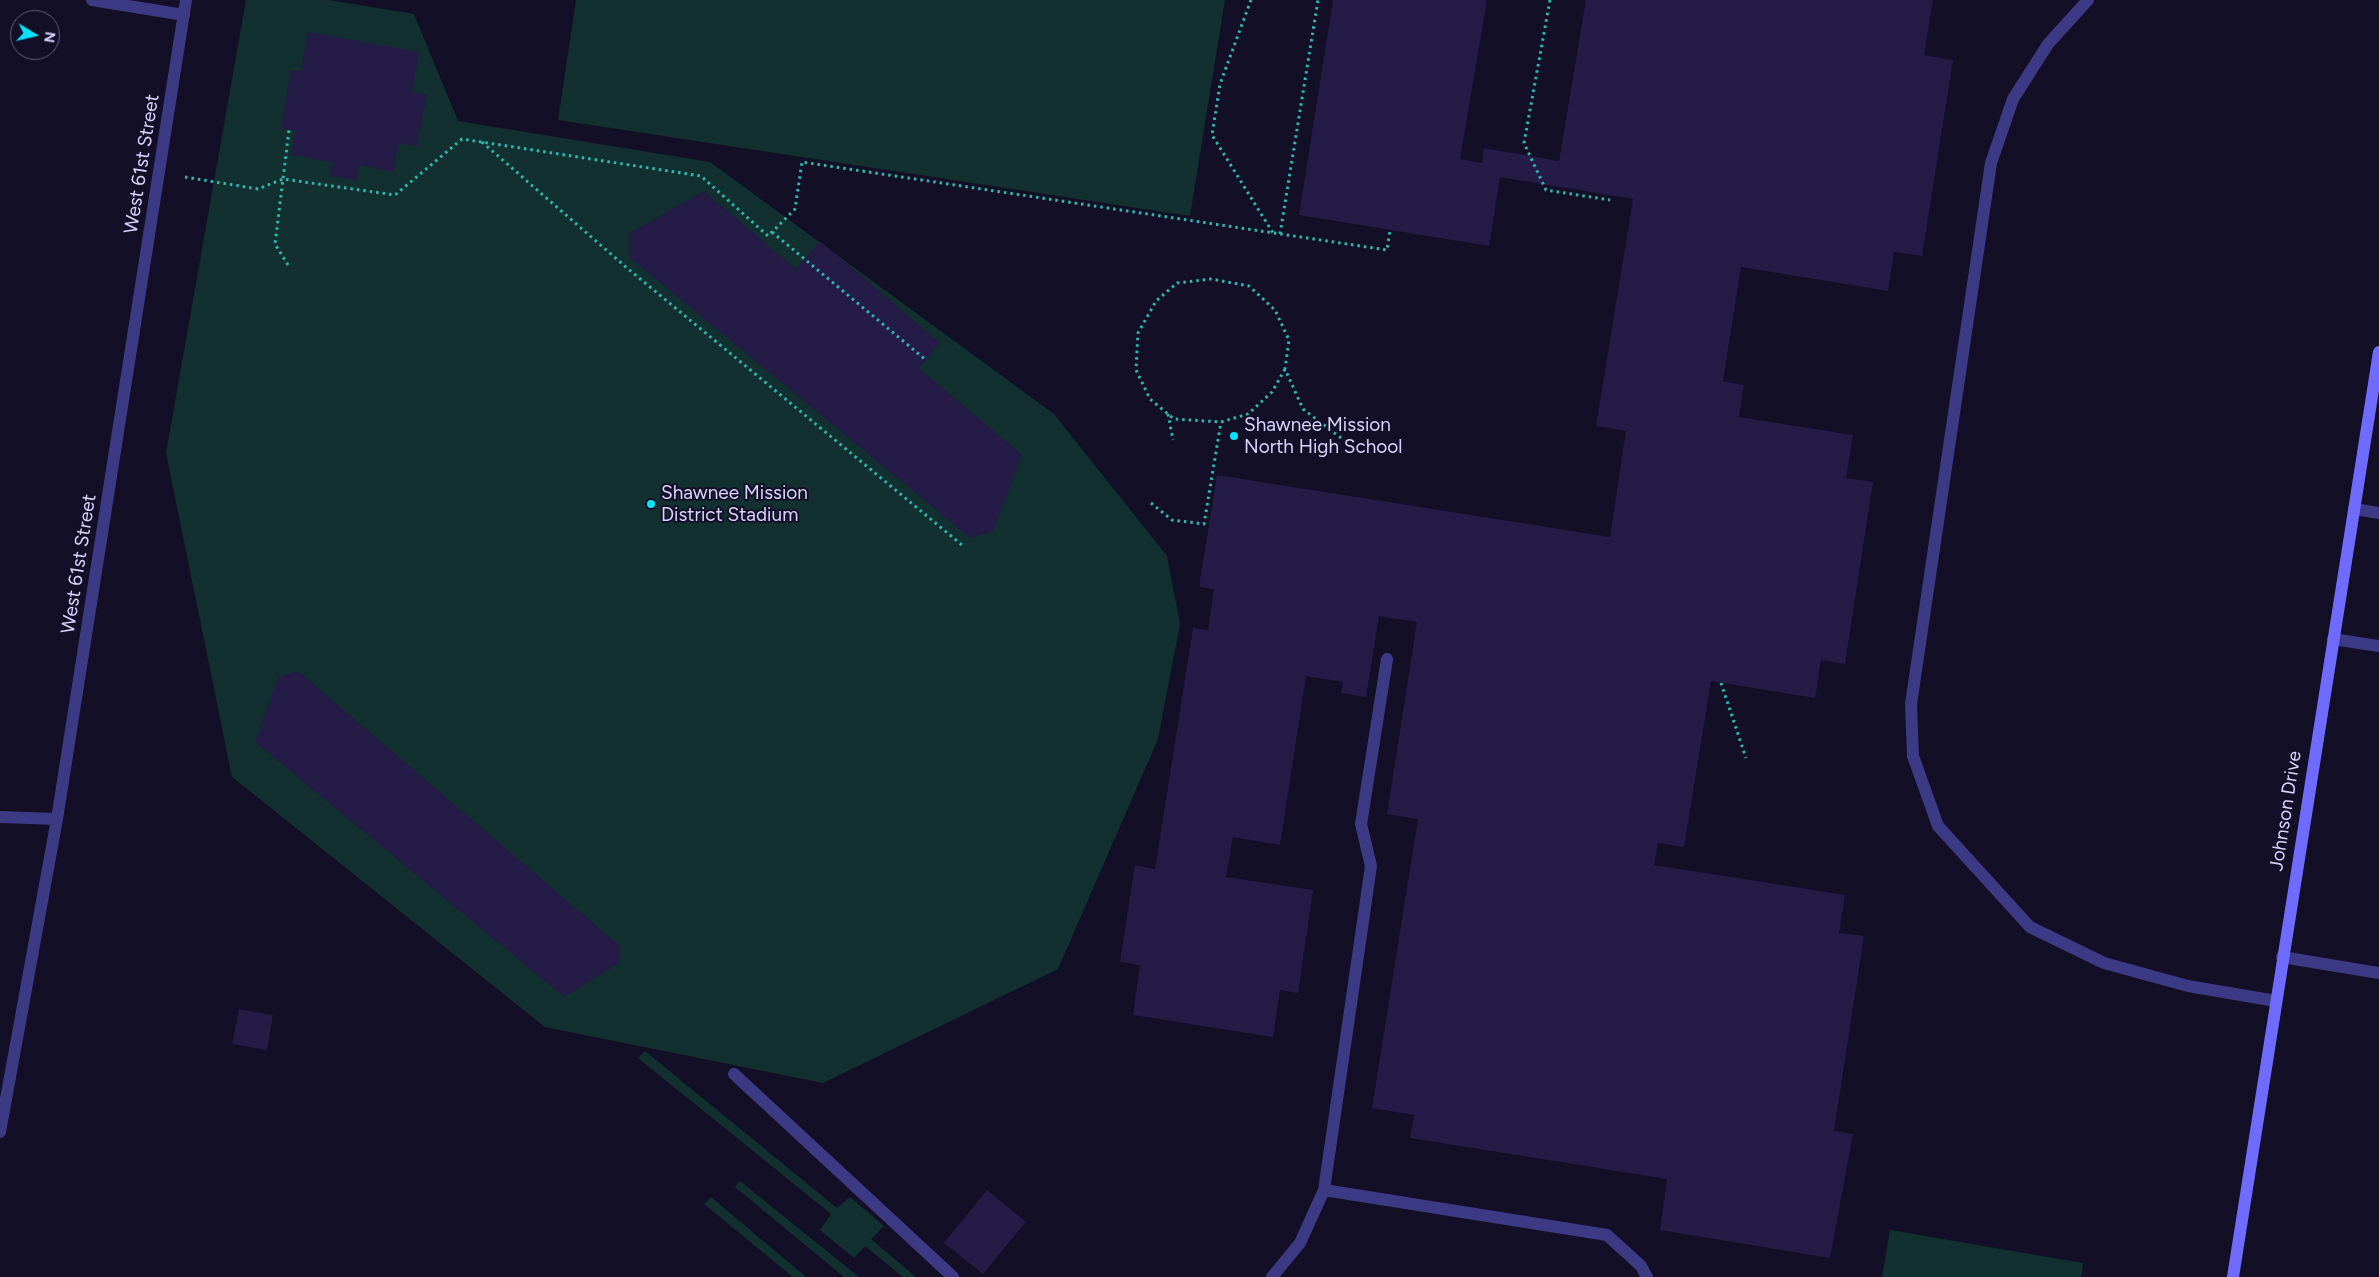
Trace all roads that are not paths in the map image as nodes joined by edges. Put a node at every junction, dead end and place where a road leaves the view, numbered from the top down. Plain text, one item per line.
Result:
1 (92, 0) edge
2 (186, 0) edge
3 (2088, 0) edge
4 (184, 15) junction
5 (2379, 352) edge
6 (2354, 509) junction
7 (2379, 513) edge
8 (2333, 639) junction
9 (2379, 646) edge
10 (1387, 660) dead end
11 (0, 817) edge
12 (57, 819) junction
13 (2282, 957) junction
14 (2379, 973) edge
15 (2276, 1001) junction
16 (734, 1074) dead end
17 (0, 1132) edge
18 (1324, 1190) junction
19 (953, 1277) edge
20 (1272, 1277) edge
21 (1647, 1277) edge
22 (2233, 1277) edge

1 - 4 street
2 - 4 street, West 61st Street
3 - 15 street
4 - 12 street, West 61st Street
5 - 6 main road, Johnson Drive
6 - 7 street
6 - 8 main road, Johnson Drive
8 - 9 street
8 - 13 main road, Johnson Drive
10 - 18 street
11 - 12 street
12 - 17 street, West 61st Street
13 - 14 street
13 - 15 main road, Johnson Drive
15 - 22 main road, Johnson Drive
16 - 19 street
18 - 20 street
18 - 21 street

